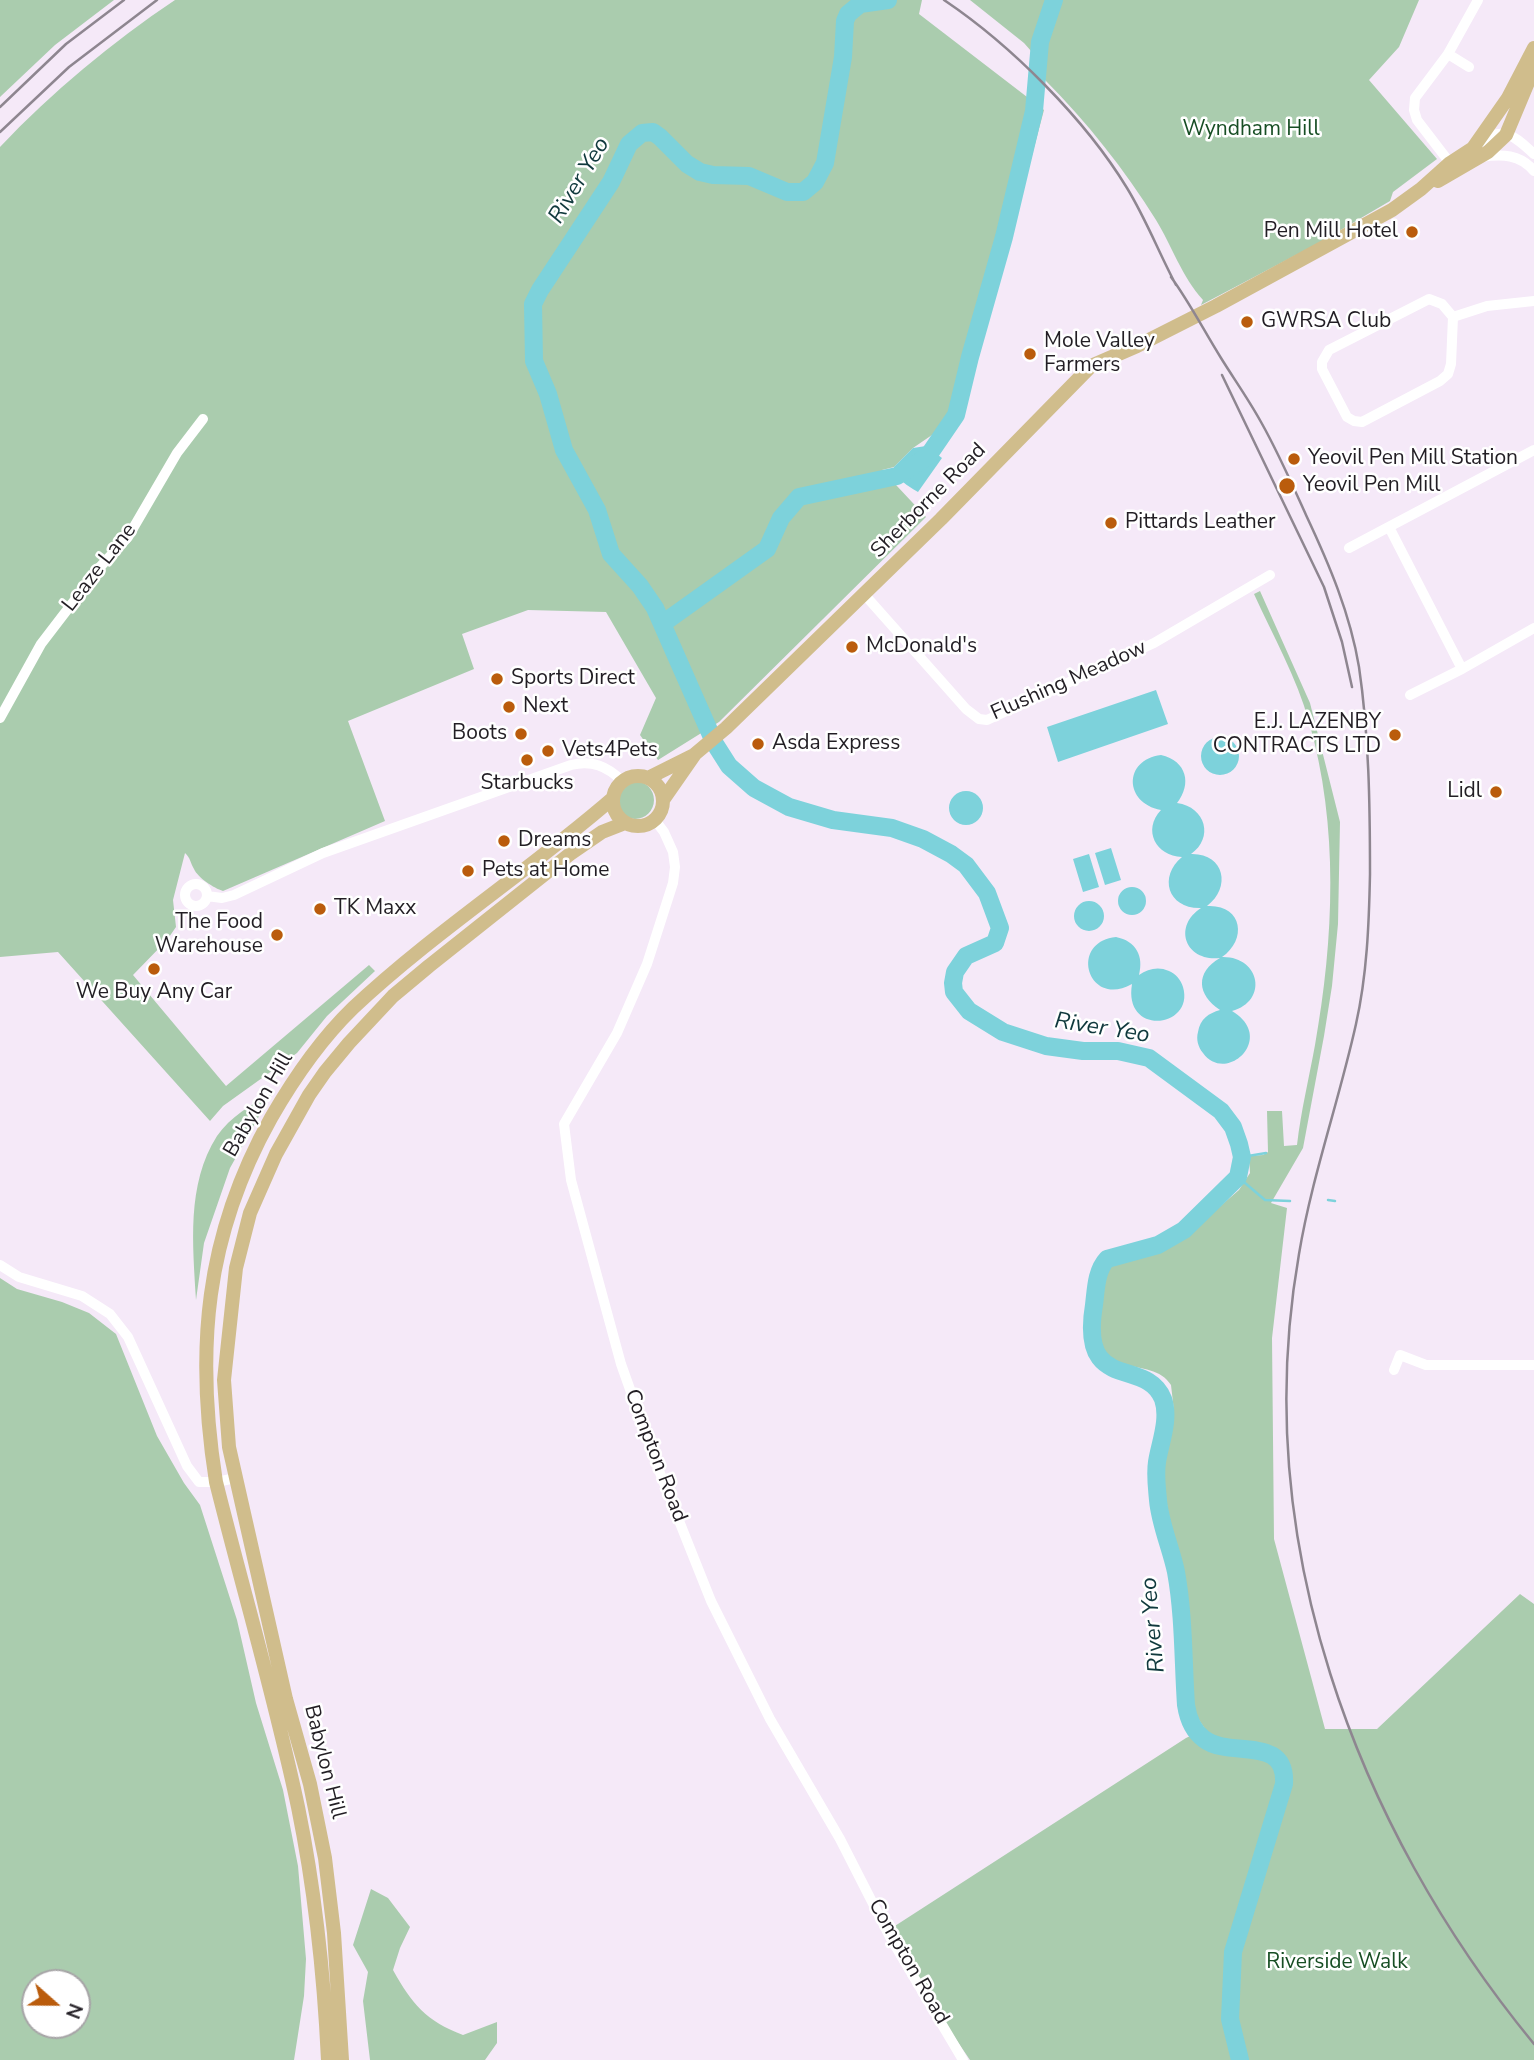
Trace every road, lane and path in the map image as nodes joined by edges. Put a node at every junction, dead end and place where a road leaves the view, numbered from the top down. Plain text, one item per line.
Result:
1 (1478, 0) edge
2 (1534, 48) edge
3 (1448, 54) junction
4 (1469, 67) dead end
5 (1534, 68) edge
6 (1498, 115) junction
7 (1502, 142) junction
8 (1477, 152) junction
9 (1534, 154) edge
10 (1450, 163) junction
11 (1533, 168) edge
12 (1421, 189) junction
13 (1534, 301) edge
14 (1453, 317) junction
15 (203, 419) dead end
16 (1534, 450) edge
17 (1389, 527) junction
18 (1349, 548) dead end
19 (1270, 575) dead end
20 (864, 594) junction
21 (1534, 628) edge
22 (1462, 669) junction
23 (1410, 695) dead end
24 (0, 718) edge
25 (695, 754) junction
26 (648, 778) junction
27 (622, 781) junction
28 (613, 798) junction
29 (663, 800) junction
30 (655, 820) junction
31 (625, 823) junction
32 (208, 896) dead end
33 (433, 941) junction
34 (444, 955) junction
35 (0, 1265) edge
36 (1534, 1365) edge
37 (1394, 1370) dead end
38 (236, 1478) junction
39 (216, 1482) junction
40 (328, 2060) edge
41 (342, 2060) edge
42 (963, 2060) edge

1 - 3 street
2 - 6 main road
3 - 4 street
3 - 10 street
5 - 7 main road
6 - 7 street
6 - 8 main road
7 - 8 main road
7 - 9 street
7 - 11 street
8 - 10 main road
8 - 12 main road
10 - 12 main road
12 - 20 main road, Sherborne Road
13 - 14 street
14 - 14 street
15 - 24 street, Leaze Lane
16 - 17 street
17 - 18 street
17 - 22 street
19 - 20 street, Flushing Meadow
20 - 25 main road, Sherborne Road
21 - 22 street
22 - 23 street
25 - 26 main road
25 - 29 main road
26 - 27 main road
26 - 29 main road
27 - 28 main road
27 - 32 street
28 - 31 main road
28 - 33 main road, Babylon Hill
29 - 30 main road
30 - 31 main road
30 - 42 street, Compton Road
31 - 34 main road, Babylon Hill
33 - 34 main road
33 - 39 main road, Babylon Hill
34 - 38 main road, Babylon Hill
35 - 39 street
36 - 37 street
38 - 39 street
38 - 41 main road, Babylon Hill
39 - 40 main road, Babylon Hill

